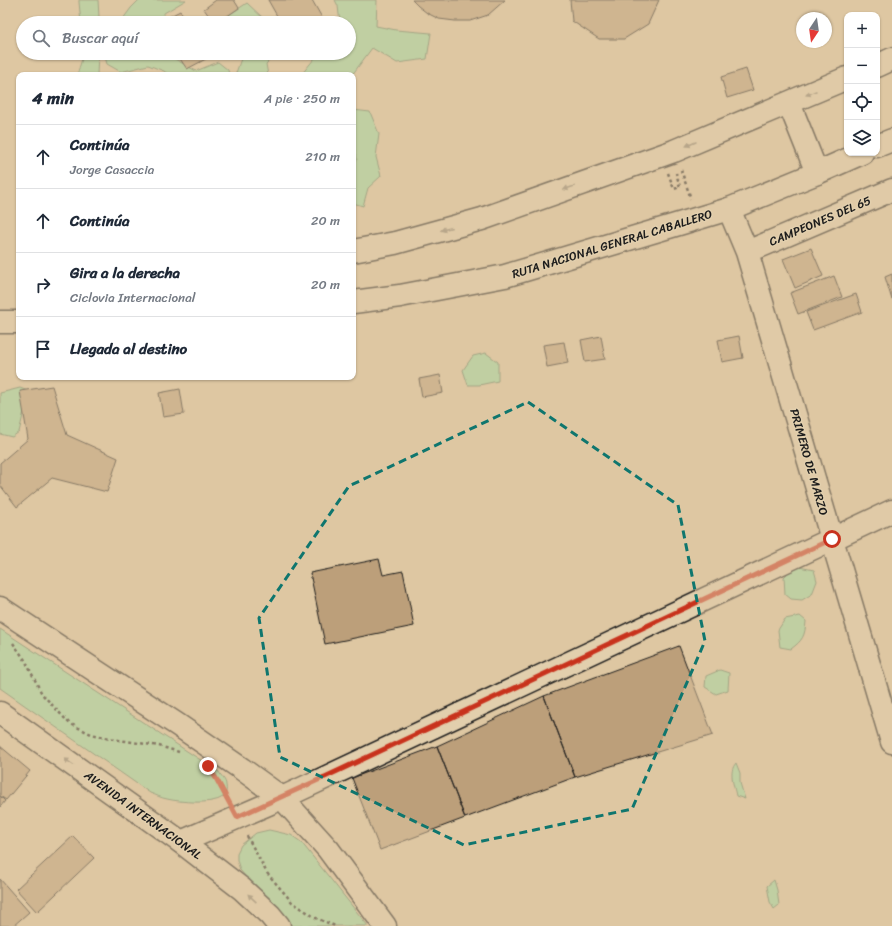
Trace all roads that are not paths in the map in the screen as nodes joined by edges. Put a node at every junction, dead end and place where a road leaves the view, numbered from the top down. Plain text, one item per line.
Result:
1 (892, 59) edge
2 (880, 65) edge
3 (844, 79) edge
4 (789, 103) junction
5 (892, 140) edge
6 (880, 145) edge
7 (855, 156) edge
8 (817, 173) junction
9 (892, 190) edge
10 (729, 209) junction
11 (356, 250) edge
12 (747, 252) junction
13 (356, 302) edge
14 (16, 315) edge
15 (0, 318) edge
16 (0, 322) edge
17 (16, 322) edge
18 (892, 511) edge
19 (832, 539) junction
20 (0, 608) edge
21 (0, 713) edge
22 (892, 742) edge
23 (282, 798) junction
24 (181, 842) junction
25 (279, 926) edge
26 (385, 926) edge

1 - 2 main road
3 -> 4 main road
4 - 8 main road
4 -> 11 main road
5 - 6 main road
7 - 8 main road, RUTA NACIONAL GENERAL CABALLERO
8 - 10 main road, RUTA NACIONAL GENERAL CABALLERO
9 - 12 main road, CAMPEONES DEL 65
10 - 12 main road, PRIMERO DE MARZO
10 - 13 main road, RUTA NACIONAL GENERAL CABALLERO
12 - 19 main road, PRIMERO DE MARZO
14 - 15 main road
16 - 17 main road
18 - 19 main road
19 - 22 main road, PRIMERO DE MARZO
19 - 23 main road
20 - 23 main road
24 -> 21 main road, AVENIDA INTERNACIONAL
23 - 24 main road
23 - 26 main road
25 -> 24 main road, AVENIDA INTERNACIONAL

